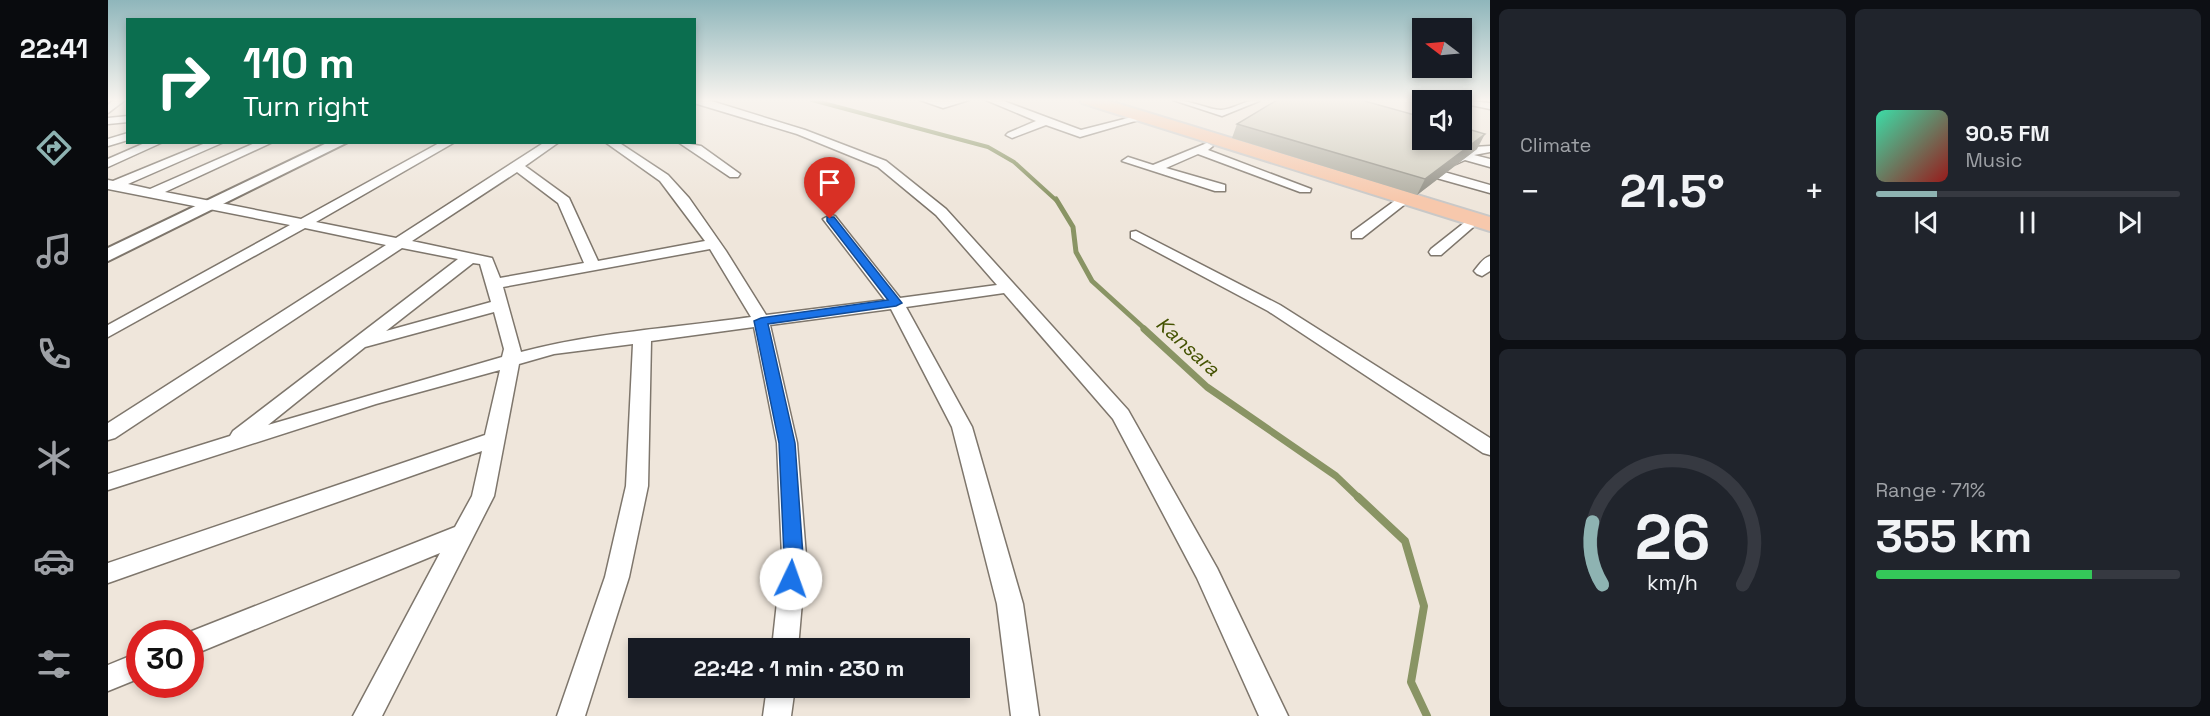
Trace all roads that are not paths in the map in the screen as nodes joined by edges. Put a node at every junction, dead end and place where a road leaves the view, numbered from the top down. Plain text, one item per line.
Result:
1 (805, 133) edge
2 (1016, 133) edge
3 (1198, 133) edge
4 (1224, 133) edge
5 (1012, 135) dead end
6 (126, 137) edge
7 (1219, 140) junction
8 (108, 143) edge
9 (153, 144) edge
10 (182, 144) edge
11 (214, 144) edge
12 (263, 144) edge
13 (337, 144) edge
14 (446, 144) edge
15 (551, 144) edge
16 (613, 144) edge
17 (687, 144) edge
18 (1490, 149) edge
19 (1197, 150) junction
20 (1462, 156) junction
21 (1128, 161) dead end
22 (1290, 162) junction
23 (108, 163) edge
24 (1490, 164) edge
25 (517, 167) junction
26 (1156, 168) junction
27 (734, 174) dead end
28 (1265, 175) junction
29 (110, 183) edge
30 (1422, 187) junction
31 (1220, 188) dead end
32 (1305, 189) dead end
33 (1490, 189) edge
34 (151, 193) junction
35 (211, 206) junction
36 (830, 219) dead end
37 (1485, 220) edge
38 (303, 224) junction
39 (1136, 235) dead end
40 (1357, 235) dead end
41 (398, 244) junction
42 (714, 244) junction
43 (1436, 252) dead end
44 (108, 255) edge
45 (469, 258) junction
46 (593, 266) junction
47 (494, 284) junction
48 (1009, 288) junction
49 (896, 303) junction
50 (500, 305) junction
51 (761, 321) junction
52 (108, 332) edge
53 (642, 335) junction
54 (355, 345) junction
55 (511, 360) junction
56 (108, 433) edge
57 (495, 439) junction
58 (231, 443) junction
59 (1490, 448) edge
60 (108, 482) edge
61 (463, 534) junction
62 (108, 573) edge
63 (204, 638) edge
64 (786, 638) edge
65 (126, 671) edge
66 (108, 678) edge
67 (779, 698) edge
68 (367, 716) edge
69 (571, 716) edge
70 (777, 716) edge
71 (1024, 716) edge
72 (1274, 716) edge

1 - 48 street
2 - 5 street
3 - 7 highway
4 - 30 highway
6 - 8 street
7 - 19 street
7 - 22 highway
9 - 23 street
10 - 29 street
11 - 29 street
12 - 34 street
13 - 35 street
14 - 38 street
15 - 25 street
16 - 42 street
17 - 27 street
18 - 20 street
19 - 26 street
19 - 28 street
20 - 24 street
20 - 30 street
21 - 26 street
22 - 28 street
22 - 30 highway
25 - 41 street
25 - 46 street
26 - 31 street
28 - 32 street
29 - 34 street
30 - 33 street
30 - 37 highway
30 - 40 street
34 - 35 street
35 - 38 street
35 - 44 street
36 - 49 street
37 - 43 street
38 - 41 street
38 - 52 street
39 - 59 street
41 - 45 street
41 - 56 street
42 - 46 street
42 - 51 street
45 - 47 street
45 - 54 street
46 - 47 street
47 - 50 street
48 - 49 street
48 - 72 street
49 - 51 street
49 - 71 street
50 - 54 street
50 - 55 street
51 - 53 street
51 - 64 street
53 - 55 street
53 - 69 street
54 - 58 street
55 - 57 street
55 - 58 street
57 - 61 street
57 - 62 street
58 - 60 street
61 - 63 street
61 - 68 street
65 - 66 street
67 - 70 street

